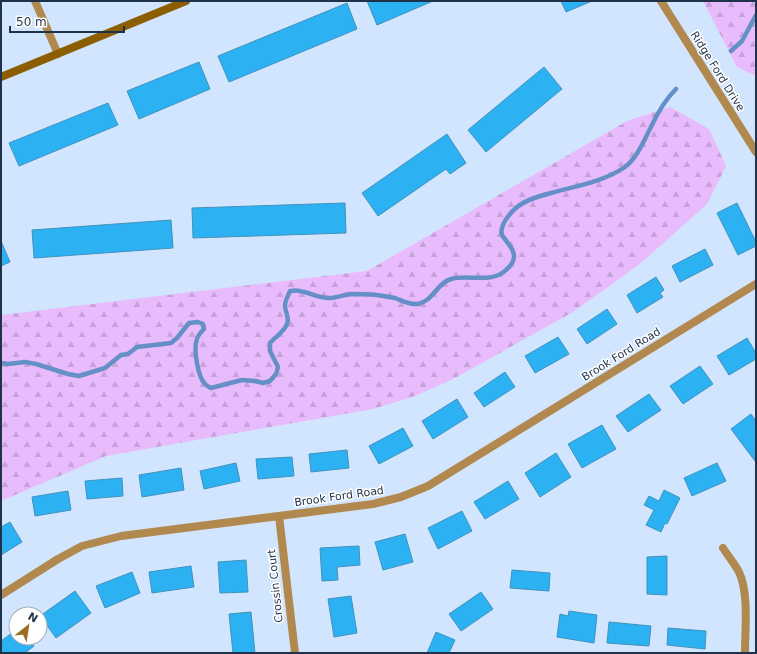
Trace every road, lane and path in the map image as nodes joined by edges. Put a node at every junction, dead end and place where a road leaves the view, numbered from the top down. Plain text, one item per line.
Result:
1 (35, 1) edge
2 (186, 1) edge
3 (661, 1) edge
4 (58, 54) junction
5 (1, 77) edge
6 (756, 152) edge
7 (756, 284) edge
8 (279, 516) junction
9 (723, 548) dead end
10 (1, 595) edge
11 (295, 653) edge
12 (745, 653) edge

1 - 4 street
2 - 4 street
3 - 6 street, Ridge Ford Drive
4 - 5 street
7 - 8 street, Brook Ford Road
8 - 10 street, Brook Ford Road
8 - 11 street, Crossin Court
9 - 12 street

